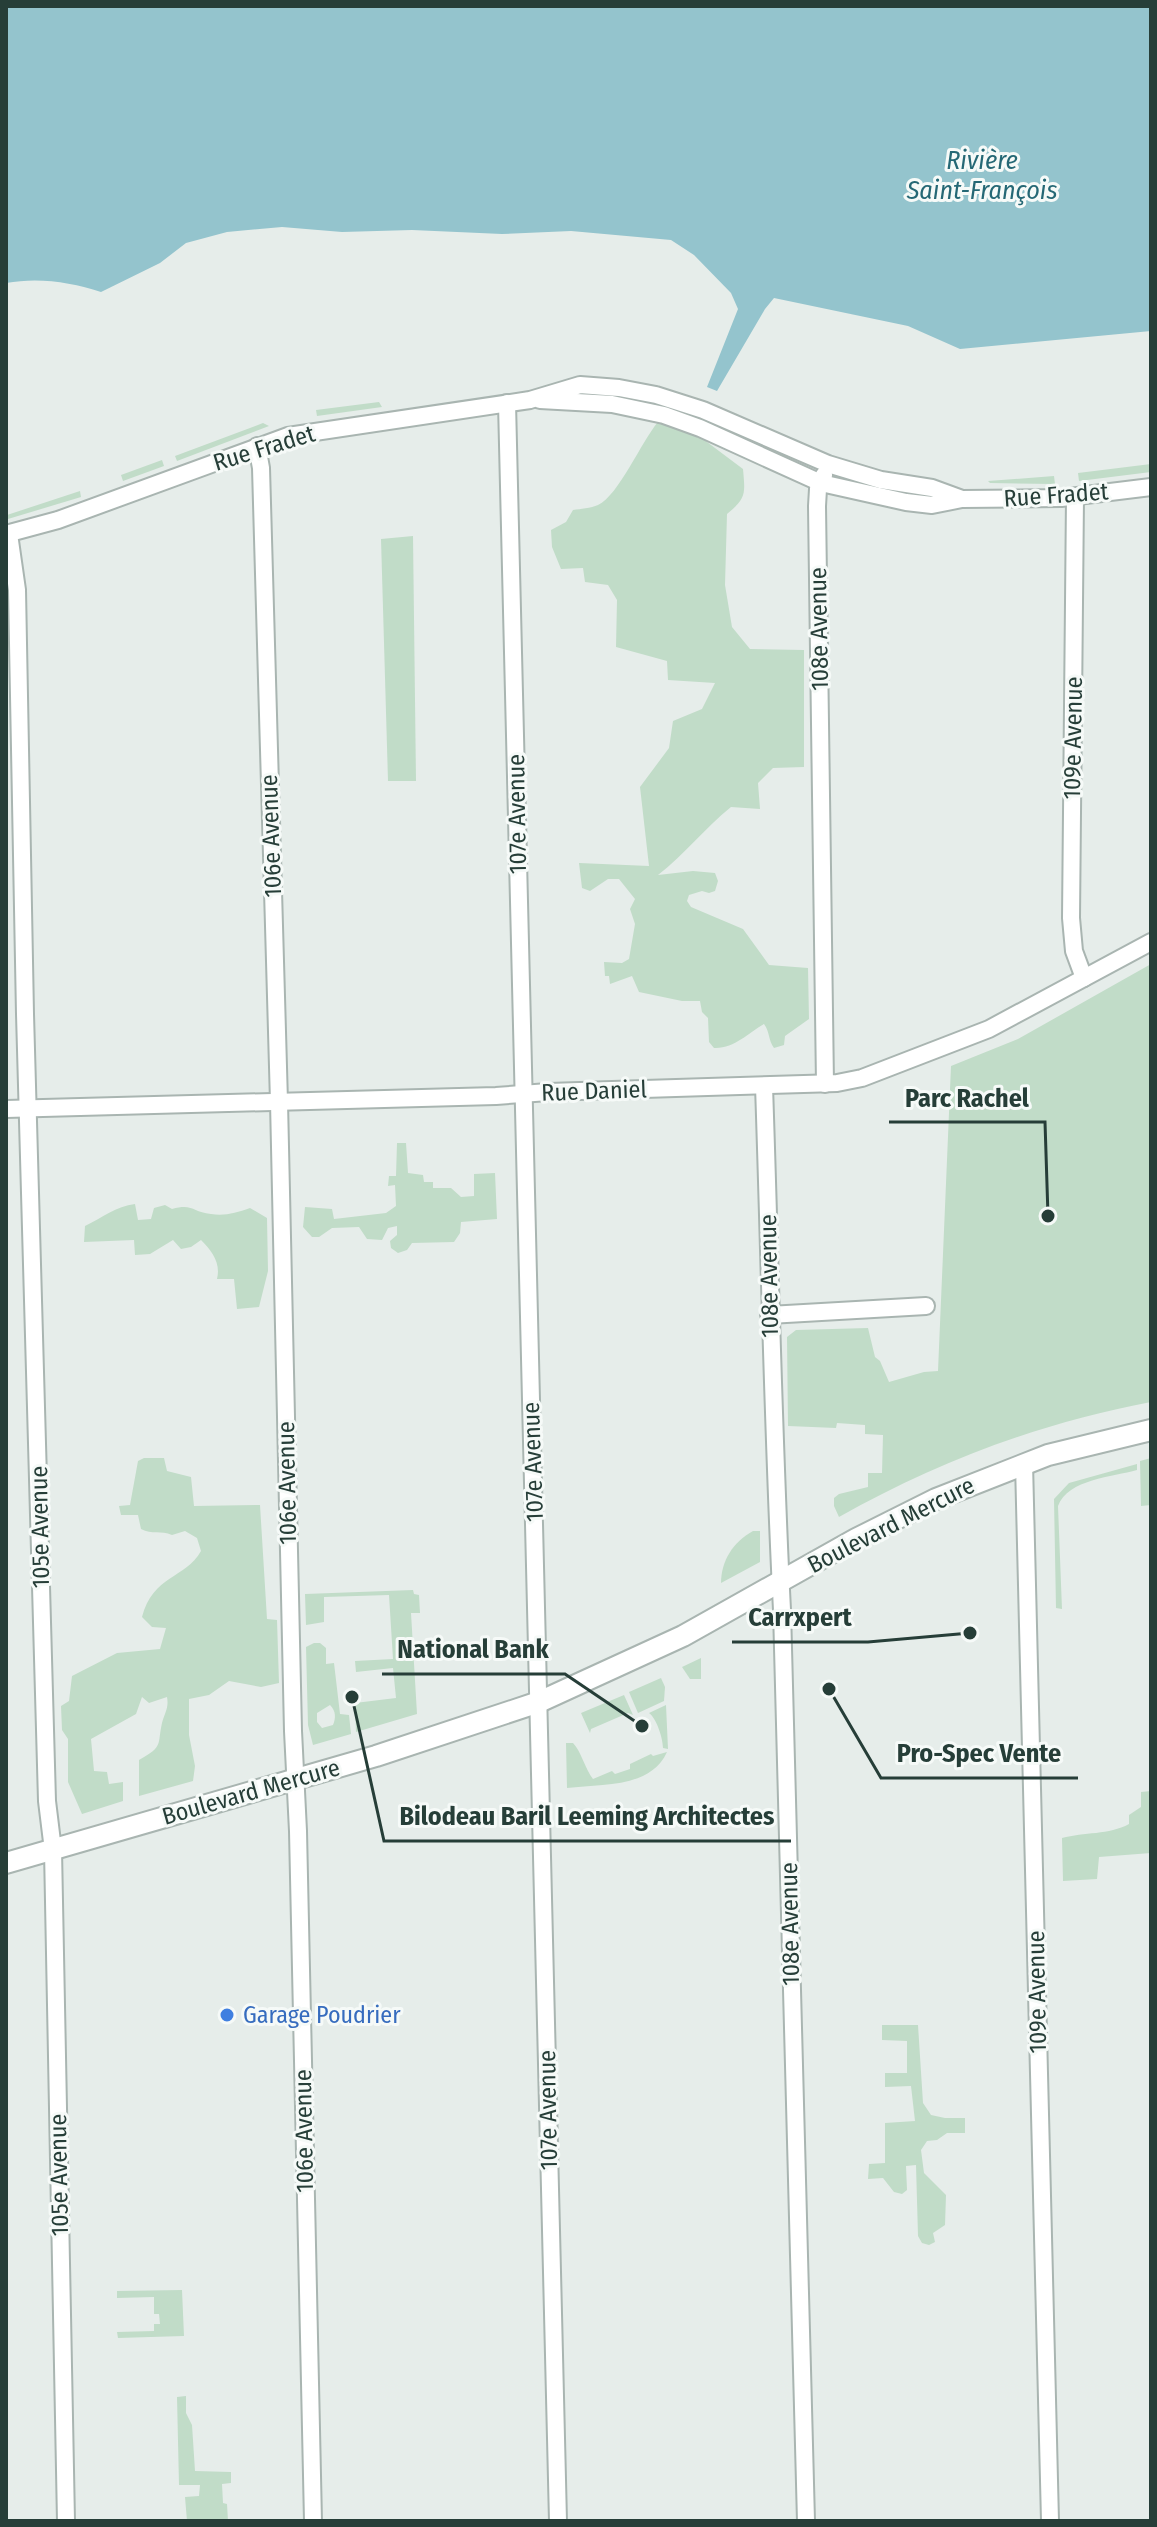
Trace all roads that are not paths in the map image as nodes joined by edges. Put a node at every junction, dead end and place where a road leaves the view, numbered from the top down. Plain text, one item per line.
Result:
1 (530, 400) junction
2 (507, 403) junction
3 (257, 446) junction
4 (828, 464) junction
5 (821, 483) junction
6 (1151, 487) edge
7 (1075, 497) junction
8 (962, 499) junction
9 (8, 534) edge
10 (1151, 942) edge
11 (1084, 978) junction
12 (825, 1084) junction
13 (764, 1086) junction
14 (523, 1094) junction
15 (279, 1102) junction
16 (6, 1109) edge
17 (29, 1109) junction
18 (926, 1306) dead end
19 (769, 1315) junction
20 (1151, 1430) edge
21 (1024, 1463) junction
22 (781, 1581) junction
23 (539, 1702) junction
24 (295, 1779) junction
25 (53, 1850) junction
26 (6, 1863) edge
27 (66, 2521) edge
28 (313, 2521) edge
29 (558, 2521) edge
30 (806, 2521) edge
31 (1050, 2521) edge

1 - 2 street, Rue Fradet
1 - 4 street, Rue Fradet
1 - 5 street, Rue Fradet
2 - 3 street, Rue Fradet
2 - 14 street, 107e Avenue
3 - 9 street, Rue Fradet
3 - 15 street, 106e Avenue
4 - 5 street, 108e Avenue
4 - 8 street, Rue Fradet
5 - 8 street, Rue Fradet
5 - 12 street, 108e Avenue
6 - 7 street, Rue Fradet
7 - 8 street, Rue Fradet
7 - 11 street, 109e Avenue
9 - 17 street, 105e Avenue
10 - 11 street, Rue Daniel
11 - 12 street, Rue Daniel
12 - 13 street, Rue Daniel
13 - 14 street, Rue Daniel
13 - 19 street, 108e Avenue
14 - 15 street, Rue Daniel
14 - 23 street, 107e Avenue
15 - 17 street, Rue Daniel
15 - 24 street, 106e Avenue
16 - 17 street, Rue Daniel
17 - 25 street, 105e Avenue
18 - 19 street
19 - 22 street, 108e Avenue
20 - 21 street, Boulevard Mercure
21 - 22 street, Boulevard Mercure
21 - 31 street, 109e Avenue
22 - 23 street, Boulevard Mercure
22 - 30 street, 108e Avenue
23 - 24 street, Boulevard Mercure
23 - 29 street, 107e Avenue
24 - 25 street, Boulevard Mercure
24 - 28 street, 106e Avenue
25 - 26 street, Boulevard Mercure
25 - 27 street, 105e Avenue

